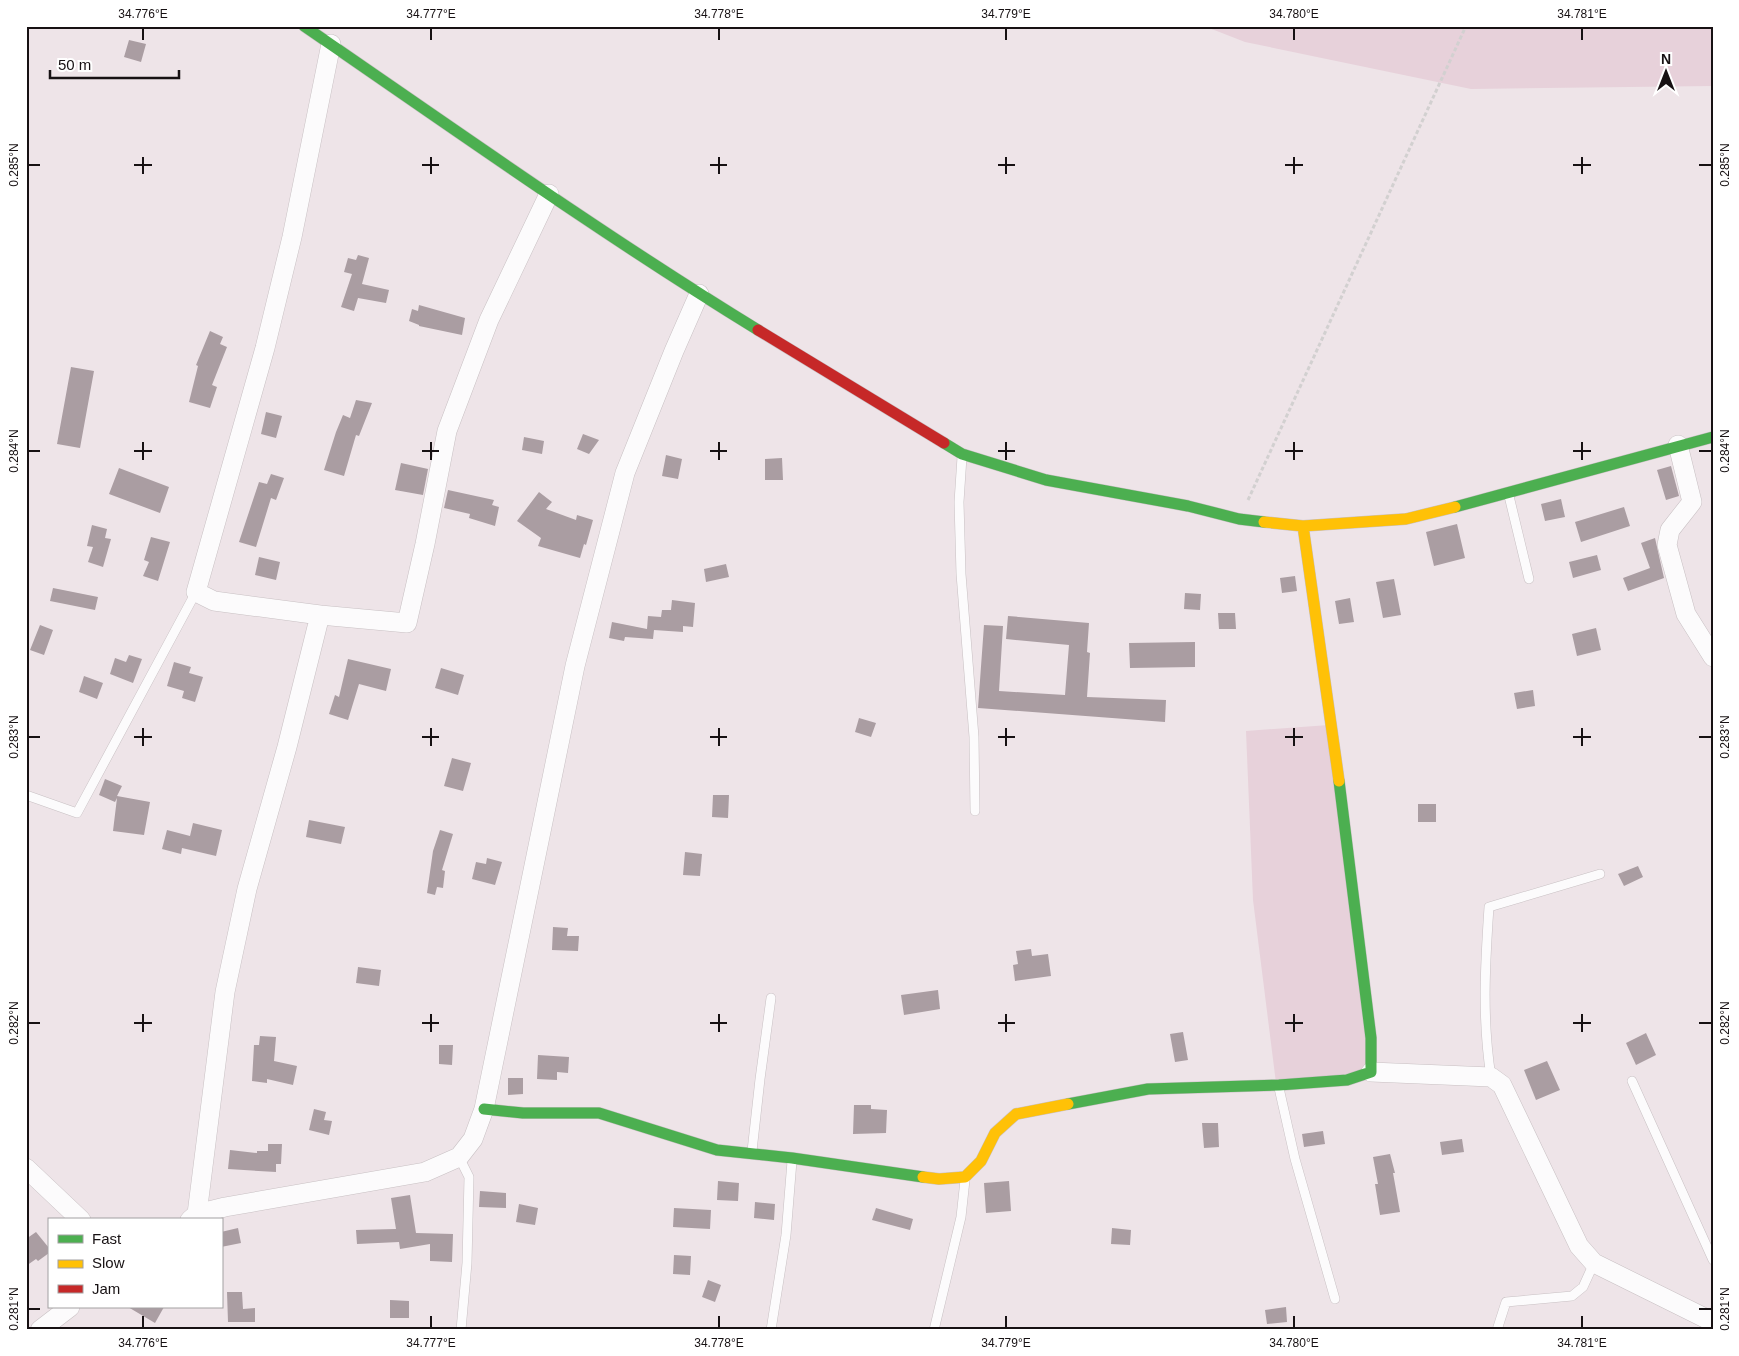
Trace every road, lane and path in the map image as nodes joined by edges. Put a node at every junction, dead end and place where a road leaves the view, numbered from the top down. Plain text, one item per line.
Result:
1 (304, 26) edge
2 (1466, 26) edge
3 (331, 44) junction
4 (549, 194) junction
5 (699, 294) junction
6 (1713, 437) edge
7 (1678, 445) junction
8 (962, 454) junction
9 (1509, 493) junction
10 (1239, 519) junction
11 (1303, 526) junction
12 (1528, 579) dead end
13 (196, 592) junction
14 (320, 615) junction
15 (1713, 657) edge
16 (26, 795) edge
17 (975, 812) dead end
18 (1600, 874) dead end
19 (771, 998) dead end
20 (1371, 1072) junction
21 (1490, 1077) junction
22 (1632, 1081) dead end
23 (1279, 1085) junction
24 (484, 1108) junction
25 (752, 1154) junction
26 (460, 1157) junction
27 (792, 1158) junction
28 (26, 1168) edge
29 (966, 1177) junction
30 (193, 1217) edge
31 (78, 1218) edge
32 (1713, 1260) edge
33 (1594, 1263) junction
34 (1335, 1299) dead end
35 (69, 1308) edge
36 (1713, 1322) edge
37 (40, 1330) edge
38 (461, 1330) edge
39 (771, 1330) edge
40 (934, 1330) edge
41 (1497, 1330) edge

1 - 3 street
2 - 10 path
3 - 4 street
3 - 13 street
4 - 5 street
4 - 14 street
5 - 8 street
5 - 24 street
6 - 7 street
7 - 9 street
7 - 15 street
8 - 10 street
8 - 17 lane
9 - 11 street
9 - 12 lane
10 - 11 street
11 - 20 street
13 - 14 street
13 - 16 lane
14 - 30 street
18 - 21 lane
19 - 25 lane
20 - 21 street
20 - 23 street
21 - 33 street
22 - 32 lane
23 - 29 street
23 - 34 lane
24 - 25 street
24 - 26 street
25 - 27 street
26 - 30 street
26 - 38 lane
27 - 29 street
27 - 39 lane
28 - 31 street
29 - 40 lane
33 - 36 street
33 - 41 lane
35 - 37 street

